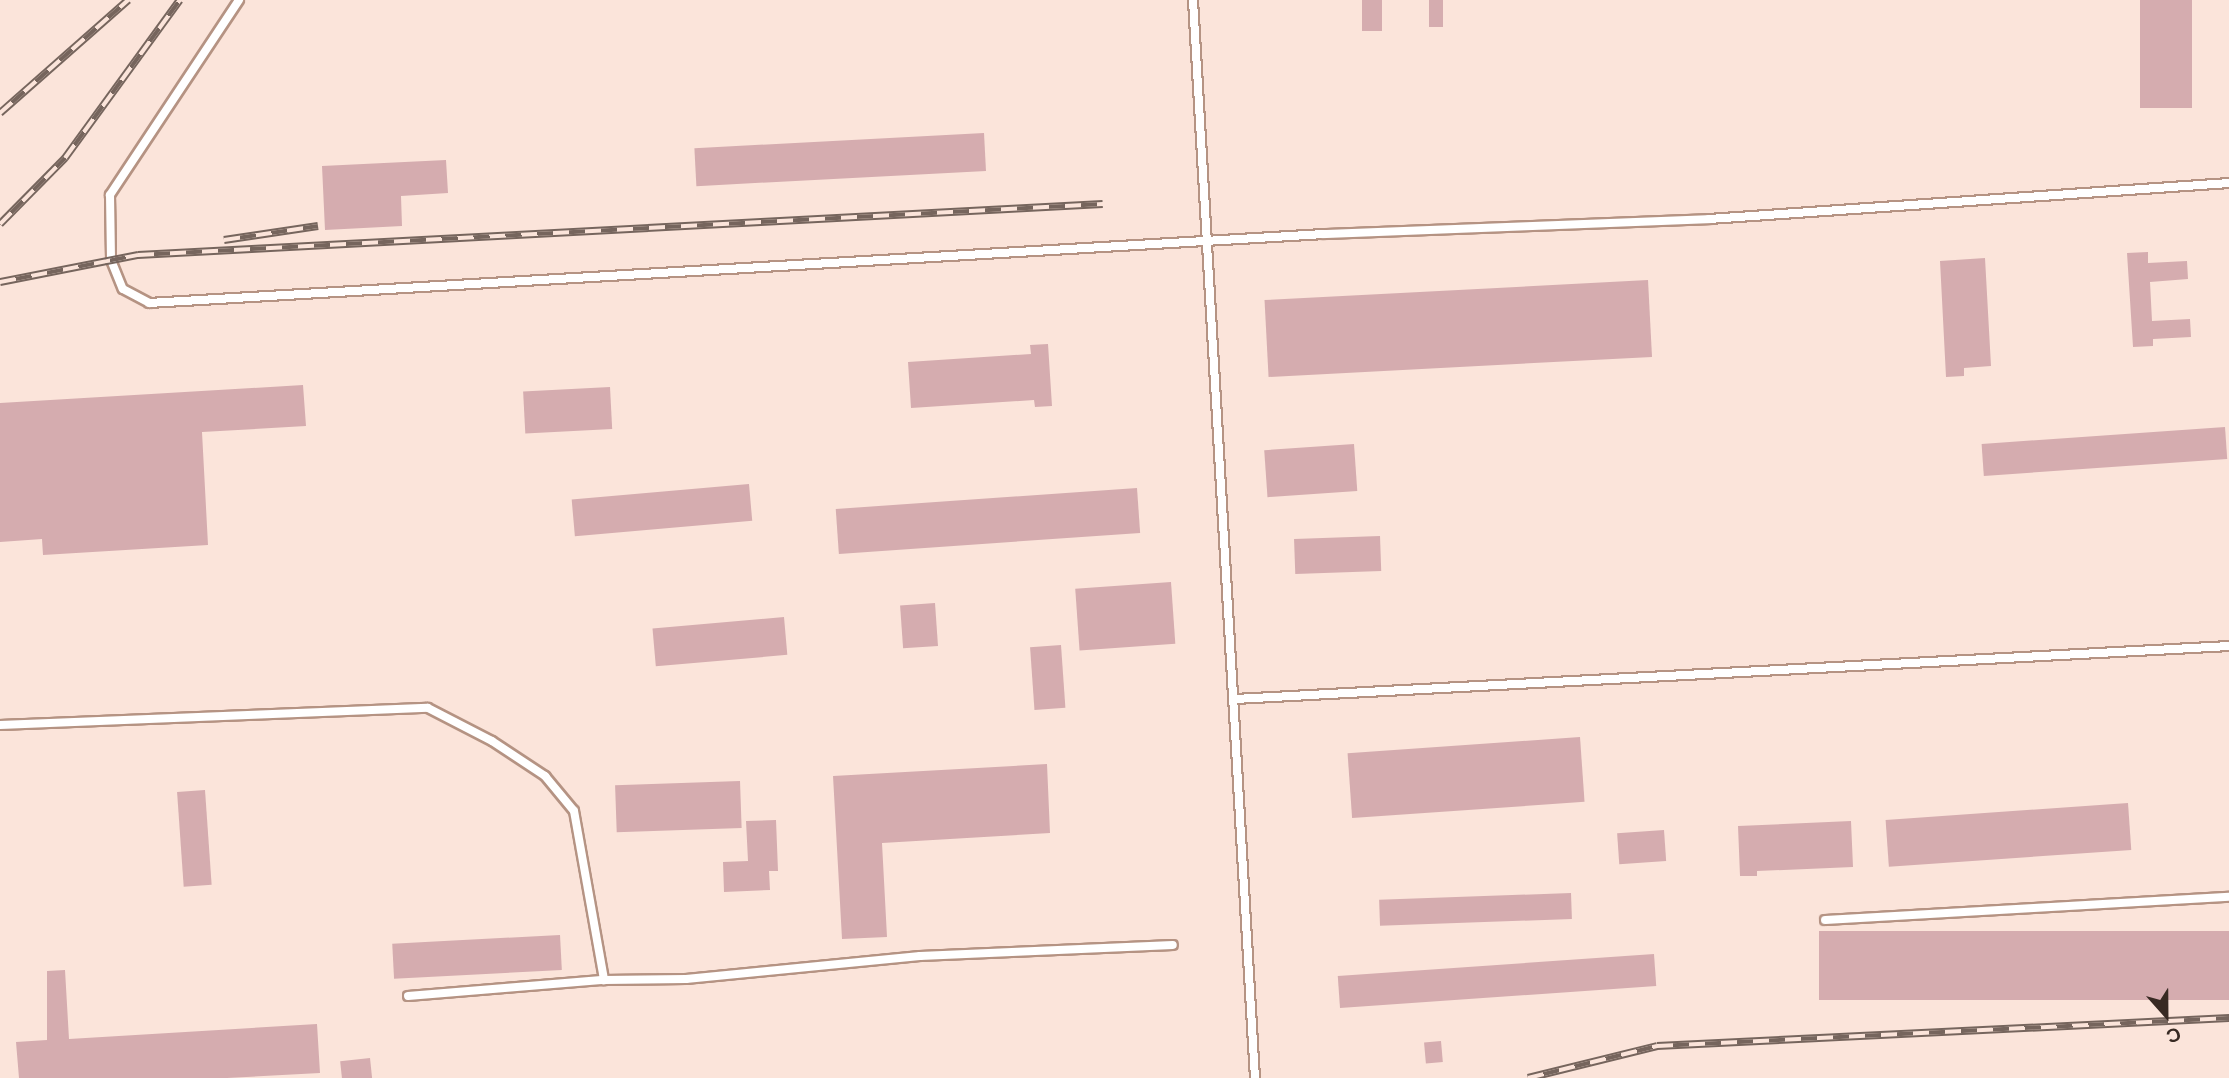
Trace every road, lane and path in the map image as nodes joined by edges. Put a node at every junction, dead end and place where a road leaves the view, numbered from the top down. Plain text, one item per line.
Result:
1 (239, 0) edge
2 (1193, 0) edge
3 (2229, 183) edge
4 (1209, 241) junction
5 (2229, 646) edge
6 (1235, 699) junction
7 (0, 725) edge
8 (2229, 897) edge
9 (1825, 920) dead end
10 (1173, 945) dead end
11 (604, 979) junction
12 (408, 996) dead end
13 (1255, 1078) edge

1 - 4 lane
2 - 4 lane
3 - 4 lane
4 - 6 lane
5 - 6 lane
6 - 13 lane
7 - 11 lane
8 - 9 lane
10 - 11 lane
11 - 12 lane

